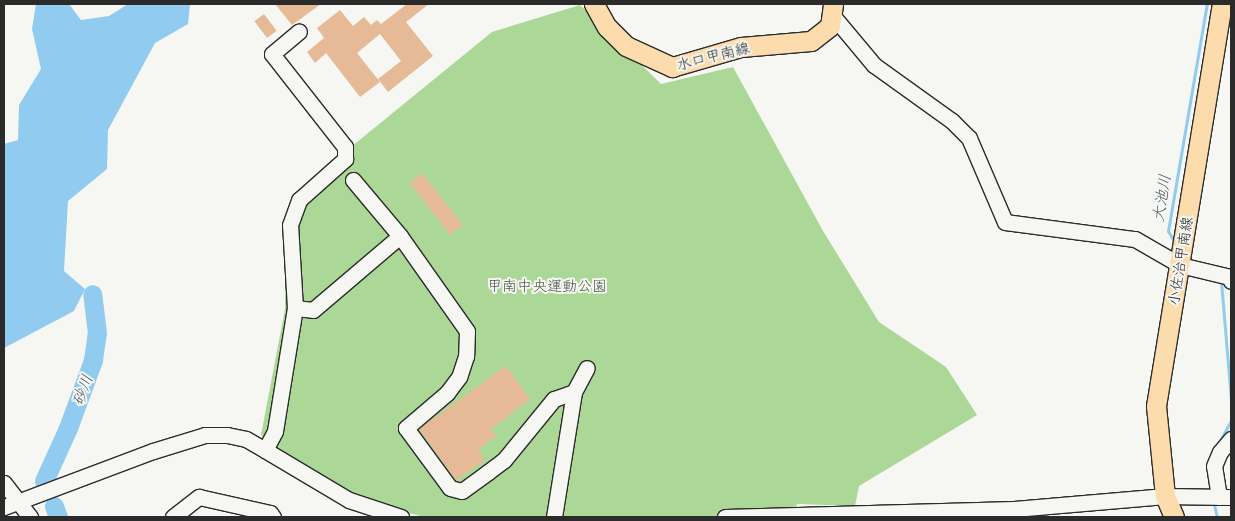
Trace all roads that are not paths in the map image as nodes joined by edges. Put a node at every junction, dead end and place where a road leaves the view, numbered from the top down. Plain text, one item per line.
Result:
1 (594, 4) edge
2 (1222, 4) edge
3 (833, 10) edge
4 (300, 31) dead end
5 (353, 180) dead end
6 (400, 236) junction
7 (1180, 265) junction
8 (1231, 281) edge
9 (295, 308) junction
10 (587, 368) dead end
11 (574, 392) junction
12 (1231, 439) edge
13 (265, 450) junction
14 (4, 483) edge
15 (1165, 496) junction
16 (1225, 497) edge
17 (10, 505) edge
18 (986, 513) edge
19 (925, 514) edge
20 (180, 515) edge
21 (30, 517) edge
22 (273, 517) edge
23 (401, 517) edge
24 (554, 517) edge
25 (725, 517) edge
26 (1174, 517) edge

1 - 3 main road, 水口甲南線
2 - 7 main road, 小佐治甲南線
3 - 7 street
4 - 9 street
5 - 6 street
6 - 9 street
6 - 11 street
7 - 8 street
7 - 15 main road, 小佐治甲南線
9 - 13 street
10 - 11 street
11 - 24 street
12 - 16 street
13 - 17 street
13 - 23 street
14 - 17 street
15 - 16 street
15 - 18 street
15 - 26 main road, 小佐治甲南線
17 - 21 street
18 - 19 street
19 - 25 street
20 - 22 street

